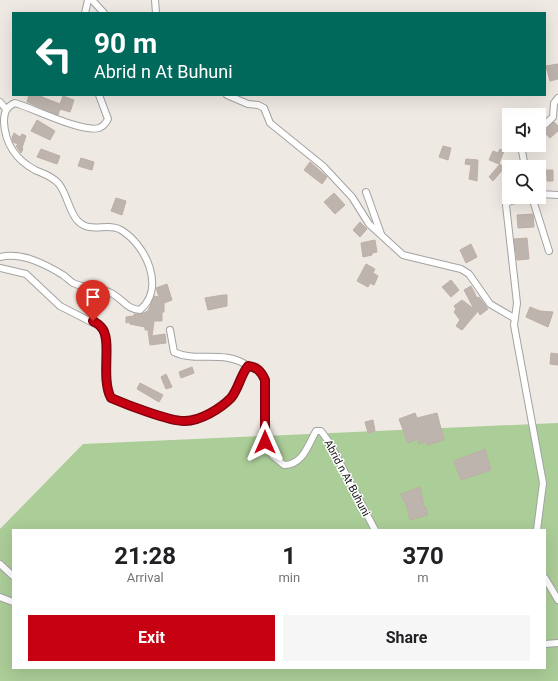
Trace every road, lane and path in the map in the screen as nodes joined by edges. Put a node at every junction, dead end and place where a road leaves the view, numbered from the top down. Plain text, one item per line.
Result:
1 (88, 0) edge
2 (92, 0) edge
3 (155, 0) edge
4 (85, 12) edge
5 (103, 12) edge
6 (156, 12) edge
7 (99, 96) edge
8 (229, 96) edge
9 (558, 98) edge
10 (0, 102) edge
11 (6, 109) junction
12 (546, 124) edge
13 (366, 192) dead end
14 (546, 194) edge
15 (558, 195) edge
16 (507, 204) edge
17 (534, 204) edge
18 (382, 236) junction
19 (548, 251) dead end
20 (0, 257) edge
21 (0, 268) edge
22 (514, 318) junction
23 (170, 330) dead end
24 (248, 366) junction
25 (374, 529) edge
26 (537, 529) edge
27 (0, 564) edge
28 (12, 575) edge
29 (546, 580) edge
30 (0, 597) edge
31 (558, 600) edge
32 (12, 602) edge
33 (558, 643) edge
34 (546, 644) edge

1 - 4 street
2 - 5 street
3 - 6 street
7 - 11 street
8 - 18 street
9 - 12 street
10 - 11 street
11 - 20 street
13 - 18 street
14 - 15 street
16 - 22 street
17 - 19 street
18 - 22 street
21 - 24 street
22 - 26 street
23 - 24 street
24 - 25 street, Abrid n At Buhuni
27 - 28 street
29 - 31 street
30 - 32 street
33 - 34 street

